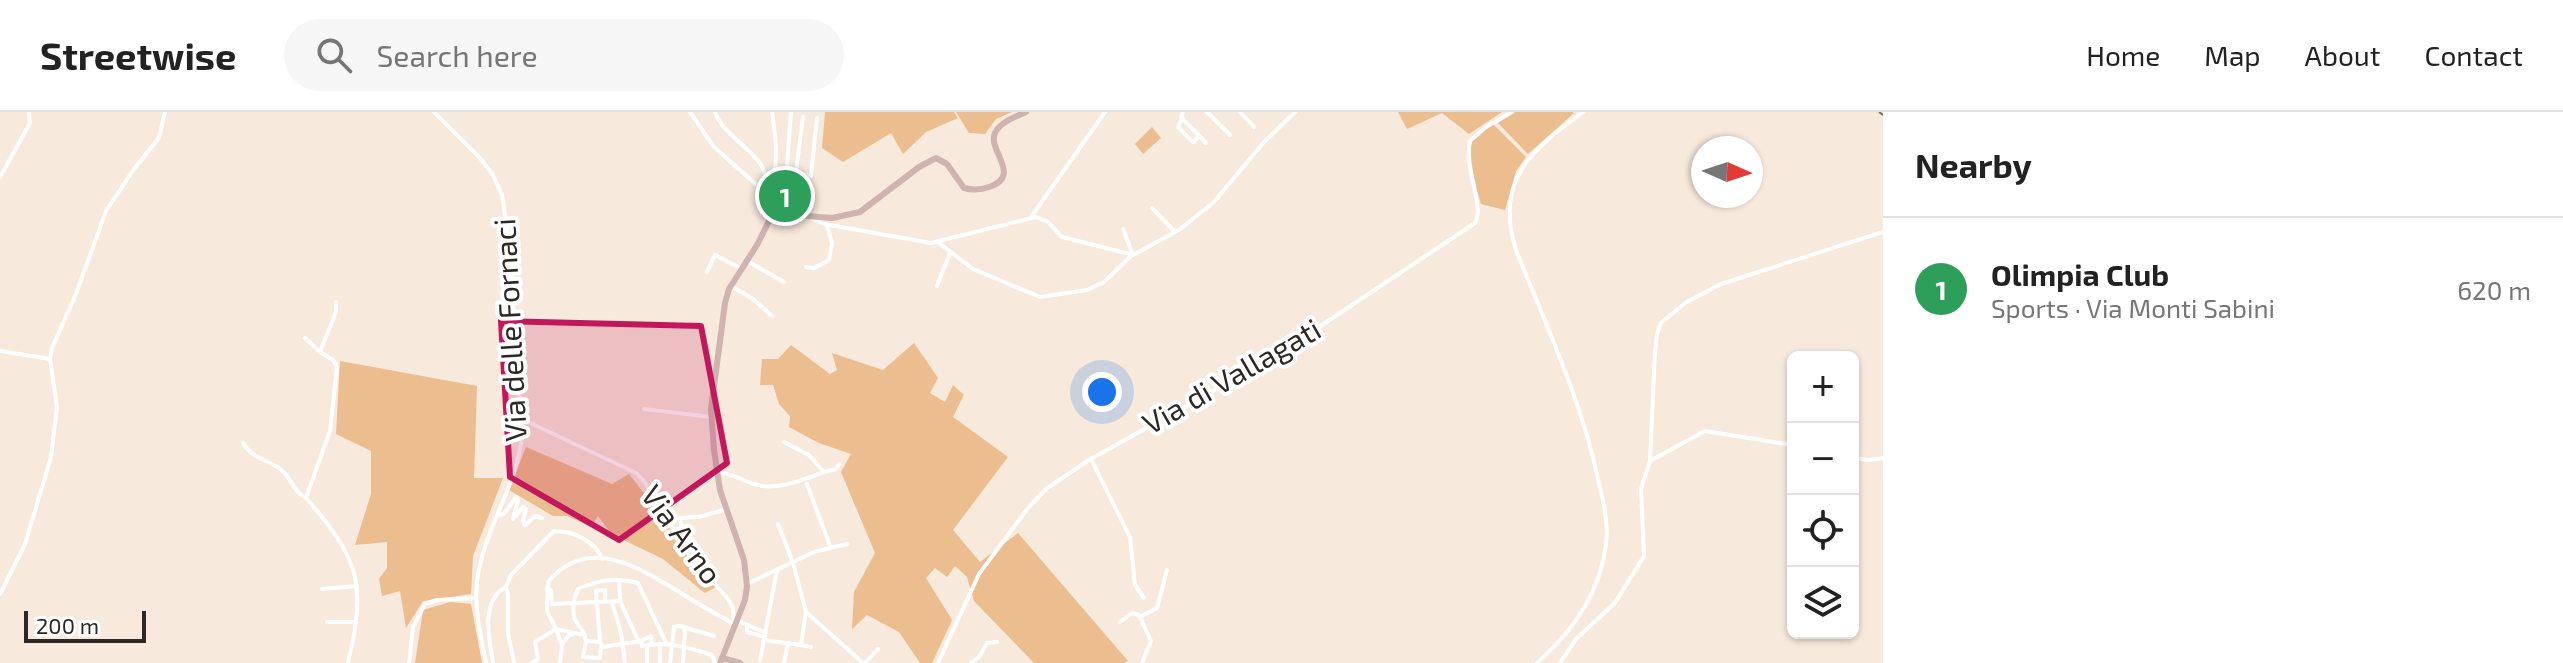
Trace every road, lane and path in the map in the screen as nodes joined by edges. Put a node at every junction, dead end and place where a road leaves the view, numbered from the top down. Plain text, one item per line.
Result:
1 (29, 112) edge
2 (165, 112) edge
3 (434, 112) edge
4 (690, 112) edge
5 (715, 112) edge
6 (772, 112) edge
7 (791, 112) edge
8 (1026, 112) edge
9 (1105, 112) edge
10 (1207, 112) edge
11 (1240, 112) edge
12 (1295, 112) edge
13 (1512, 112) edge
14 (1583, 112) edge
15 (1182, 115) edge
16 (803, 117) dead end
17 (817, 118) dead end
18 (1254, 127) dead end
19 (1230, 135) dead end
20 (1200, 136) junction
21 (1206, 143) dead end
22 (775, 158) junction
23 (787, 163) junction
24 (775, 165) junction
25 (796, 172) junction
26 (803, 175) junction
27 (0, 177) edge
28 (772, 184) junction
29 (768, 202) junction
30 (1152, 208) dead end
31 (788, 214) junction
32 (806, 215) junction
33 (1031, 217) junction
34 (770, 219) junction
35 (827, 225) junction
36 (1123, 229) dead end
37 (1175, 232) junction
38 (1883, 232) edge
39 (938, 242) junction
40 (950, 253) junction
41 (1132, 255) junction
42 (747, 261) junction
43 (806, 267) dead end
44 (742, 269) junction
45 (707, 272) dead end
46 (784, 282) dead end
47 (731, 286) junction
48 (937, 286) dead end
49 (336, 302) dead end
50 (772, 316) dead end
51 (305, 338) dead end
52 (0, 351) edge
53 (320, 352) junction
54 (50, 359) junction
55 (644, 409) dead end
56 (711, 417) junction
57 (522, 419) junction
58 (784, 442) dead end
59 (243, 443) dead end
60 (1787, 444) edge
61 (1883, 458) edge
62 (1091, 459) junction
63 (1859, 459) edge
64 (1650, 461) junction
65 (839, 464) dead end
66 (717, 472) junction
67 (824, 472) junction
68 (807, 484) dead end
69 (306, 498) junction
70 (727, 509) junction
71 (497, 515) junction
72 (542, 518) dead end
73 (778, 524) dead end
74 (688, 543) dead end
75 (847, 544) dead end
76 (830, 546) junction
77 (602, 559) junction
78 (793, 563) junction
79 (777, 570) junction
80 (1167, 570) dead end
81 (619, 581) junction
82 (594, 582) junction
83 (747, 584) junction
84 (357, 586) junction
85 (506, 587) junction
86 (322, 589) dead end
87 (547, 589) junction
88 (596, 591) junction
89 (0, 594) edge
90 (476, 598) junction
91 (1144, 598) dead end
92 (605, 601) junction
93 (620, 601) junction
94 (597, 602) junction
95 (612, 602) junction
96 (574, 603) junction
97 (806, 612) junction
98 (1138, 614) junction
99 (327, 622) dead end
100 (356, 622) junction
101 (735, 622) junction
102 (1120, 622) dead end
103 (556, 629) junction
104 (685, 629) junction
105 (576, 633) junction
106 (585, 635) junction
107 (714, 636) dead end
108 (765, 637) junction
109 (586, 641) junction
110 (640, 642) junction
111 (997, 642) dead end
112 (666, 643) junction
113 (650, 644) junction
114 (788, 644) junction
115 (562, 645) junction
116 (601, 645) junction
117 (623, 645) junction
118 (801, 645) junction
119 (685, 646) junction
120 (811, 647) dead end
121 (878, 649) dead end
122 (581, 660) edge
123 (600, 660) edge
124 (760, 660) dead end
125 (717, 662) edge
126 (348, 663) edge
127 (409, 663) edge
128 (486, 663) edge
129 (493, 663) edge
130 (514, 663) edge
131 (532, 663) edge
132 (560, 663) edge
133 (625, 663) edge
134 (647, 663) edge
135 (660, 663) edge
136 (670, 663) edge
137 (683, 663) edge
138 (740, 663) edge
139 (784, 663) edge
140 (864, 663) edge
141 (938, 663) edge
142 (971, 663) edge
143 (1142, 663) edge
144 (1537, 663) edge
145 (1560, 663) edge

1 - 27 street
2 - 54 street
3 - 57 street, Via delle Fornaci
4 - 29 street
5 - 28 street
6 - 22 street
7 - 23 street
8 - 32 main road
9 - 33 street
10 - 19 street
11 - 18 street
12 - 37 street
13 - 62 street, Via di Vallagati
14 - 144 street
15 - 20 street
15 - 20 street
16 - 25 street
17 - 26 street
20 - 21 street
22 - 23 street
22 - 24 street
23 - 24 street
23 - 25 street
24 - 28 street
25 - 26 street
26 - 31 street
28 - 29 street
29 - 34 street
30 - 37 street
31 - 32 main road
31 - 34 main road
32 - 35 street
33 - 39 street
33 - 41 street
34 - 42 main road
35 - 39 street
35 - 43 street
36 - 41 street
37 - 41 street
38 - 64 street
39 - 40 street
40 - 41 street
40 - 48 street
42 - 44 main road
42 - 46 street
44 - 45 street
44 - 47 main road
47 - 50 street
47 - 56 main road
49 - 53 street
51 - 53 street
52 - 54 street
53 - 69 street
54 - 89 street
55 - 56 street
56 - 66 main road
57 - 71 street, Via delle Fornaci
57 - 101 street, Via Arno
58 - 67 street
59 - 69 street
60 - 64 street
61 - 63 street
62 - 91 street
62 - 141 street, Via di Vallagati
64 - 145 street
65 - 67 street
66 - 67 street
66 - 70 main road
68 - 76 street
69 - 84 street
70 - 74 street
70 - 83 main road
71 - 72 street
71 - 90 street, Via delle Fornaci
73 - 78 street
75 - 76 street
76 - 78 street
77 - 85 street
77 - 87 street
77 - 101 street
78 - 79 street
78 - 97 street
79 - 83 street
79 - 108 street
80 - 98 street
81 - 82 street
81 - 93 street
81 - 112 street
82 - 88 street
82 - 96 street
83 - 101 main road
84 - 86 street
84 - 100 street
85 - 129 street
85 - 130 street
87 - 96 street
87 - 103 street
88 - 92 street
88 - 94 street
90 - 127 street
90 - 128 street, Via delle Fornaci
92 - 94 street
92 - 95 street
93 - 95 street
93 - 110 street
94 - 96 street
94 - 116 street
95 - 117 street
96 - 106 street
97 - 118 street
97 - 140 street
98 - 102 street
98 - 143 street
99 - 100 street
100 - 126 street
101 - 108 street
101 - 125 main road
103 - 105 street
103 - 115 street
103 - 131 street
104 - 107 street
104 - 112 street
104 - 119 street
105 - 106 street
105 - 115 street
106 - 109 street
108 - 114 street
108 - 124 street
109 - 116 street
109 - 122 street
110 - 113 street
110 - 113 street
110 - 117 street
111 - 142 street
112 - 113 street
112 - 119 street
112 - 135 street
112 - 136 street
113 - 134 street
114 - 118 street
114 - 139 street
115 - 132 street
116 - 117 street
116 - 123 street
117 - 133 street
118 - 120 street
119 - 125 street
119 - 137 street
121 - 140 street
122 - 123 street
125 - 138 main road

